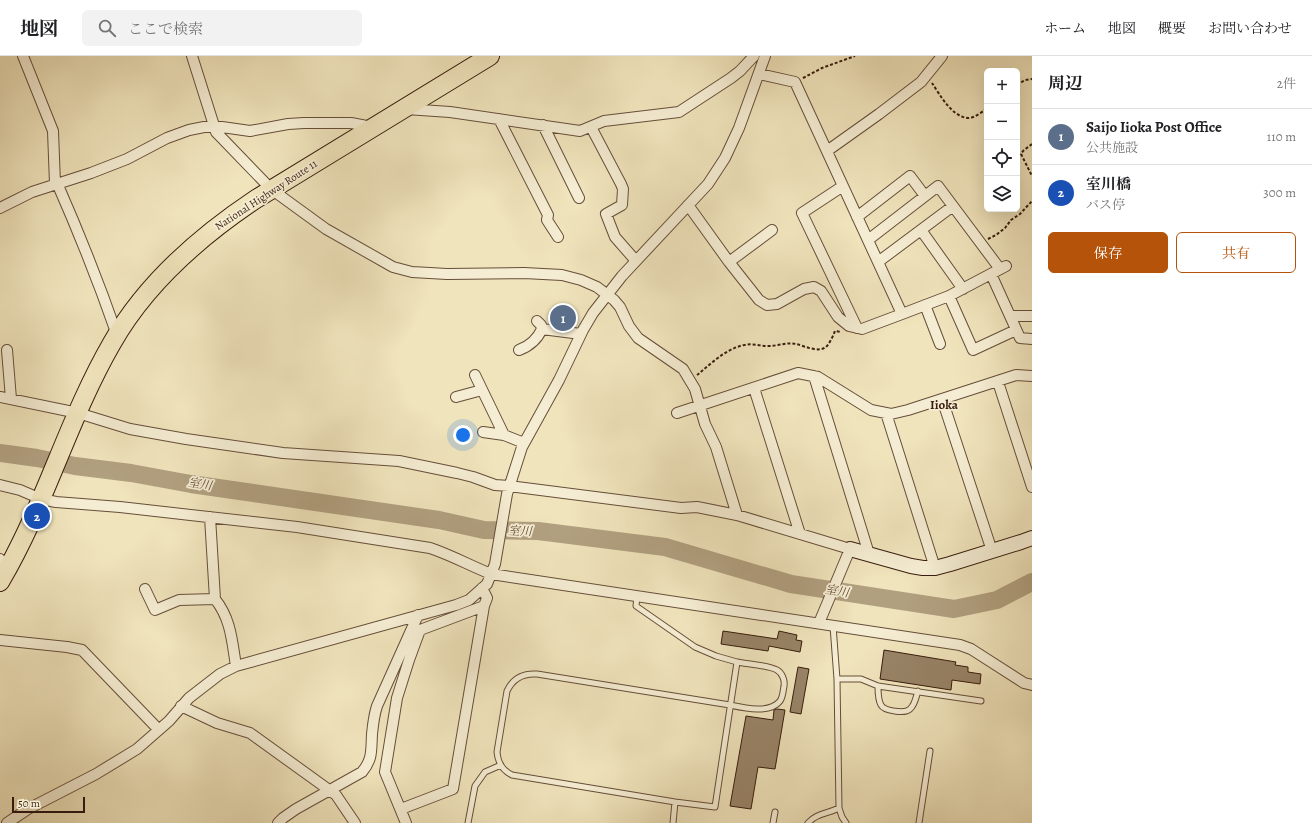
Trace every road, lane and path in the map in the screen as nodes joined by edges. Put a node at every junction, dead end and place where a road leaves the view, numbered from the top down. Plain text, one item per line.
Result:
1 (23, 56) edge
2 (192, 56) edge
3 (490, 56) edge
4 (754, 56) edge
5 (765, 56) edge
6 (855, 56) edge
7 (942, 56) edge
8 (759, 74) junction
9 (927, 76) junction
10 (1032, 79) edge
11 (795, 82) junction
12 (1020, 83) edge
13 (404, 109) junction
14 (984, 110) edge
15 (498, 119) junction
16 (543, 126) junction
17 (214, 127) junction
18 (373, 127) junction
19 (591, 127) junction
20 (1032, 144) edge
21 (827, 151) junction
22 (1032, 176) edge
23 (56, 184) junction
24 (843, 186) junction
25 (271, 189) junction
26 (925, 196) junction
27 (578, 198) dead end
28 (1032, 201) edge
29 (688, 205) junction
30 (953, 206) junction
31 (0, 208) edge
32 (857, 217) junction
33 (772, 230) dead end
34 (921, 230) junction
35 (558, 237) dead end
36 (868, 240) junction
37 (981, 243) junction
38 (636, 261) junction
39 (729, 262) junction
40 (878, 262) junction
41 (999, 269) junction
42 (963, 289) junction
43 (608, 294) junction
44 (949, 296) junction
45 (925, 305) junction
46 (902, 314) junction
47 (1010, 316) junction
48 (1032, 316) edge
49 (856, 328) junction
50 (1016, 330) junction
51 (842, 332) dead end
52 (117, 334) junction
53 (581, 334) junction
54 (1032, 339) edge
55 (940, 344) dead end
56 (7, 350) dead end
57 (519, 350) dead end
58 (475, 375) dead end
59 (814, 376) junction
60 (1032, 376) edge
61 (690, 382) junction
62 (998, 382) junction
63 (754, 388) junction
64 (482, 390) junction
65 (0, 397) edge
66 (456, 397) dead end
67 (11, 399) junction
68 (942, 399) junction
69 (700, 405) junction
70 (677, 413) dead end
71 (886, 413) junction
72 (77, 414) junction
73 (483, 432) dead end
74 (504, 435) junction
75 (524, 443) junction
76 (0, 485) edge
77 (1032, 486) edge
78 (508, 490) junction
79 (42, 496) junction
80 (737, 515) junction
81 (210, 517) junction
82 (800, 534) junction
83 (1032, 538) edge
84 (992, 551) junction
85 (848, 554) junction
86 (868, 554) junction
87 (935, 568) junction
88 (493, 569) junction
89 (0, 582) edge
90 (482, 588) junction
91 (145, 589) dead end
92 (637, 596) junction
93 (215, 599) junction
94 (484, 606) junction
95 (418, 616) junction
96 (819, 623) junction
97 (834, 626) junction
98 (0, 640) edge
99 (737, 662) junction
100 (236, 666) junction
101 (836, 679) junction
102 (1032, 684) edge
103 (878, 686) junction
104 (918, 691) junction
105 (981, 701) dead end
106 (730, 705) junction
107 (181, 706) junction
108 (159, 730) junction
109 (930, 751) dead end
110 (501, 765) junction
111 (330, 791) junction
112 (676, 802) junction
113 (839, 808) junction
114 (401, 809) junction
115 (775, 812) dead end
116 (6, 823) edge
117 (278, 823) edge
118 (355, 823) edge
119 (406, 823) edge
120 (468, 823) edge
121 (673, 823) edge
122 (773, 823) edge
123 (808, 823) edge
124 (846, 823) edge
125 (919, 823) edge

1 - 23 street
2 - 17 street
3 - 13 highway, National Highway Route 11
4 - 19 street
5 - 8 street
6 - 11 path
7 - 9 street
8 - 11 street
8 - 29 street
9 - 14 path
9 - 21 street
10 - 12 path
11 - 21 street
13 - 15 street
13 - 18 highway, National Highway Route 11
15 - 16 street
15 - 35 street
16 - 19 street
16 - 27 street
17 - 18 street
17 - 23 street
17 - 25 street
18 - 25 highway, National Highway Route 11
19 - 38 street
20 - 22 path
21 - 24 street
23 - 31 street
23 - 52 street
24 - 32 street
24 - 49 street
25 - 43 street
25 - 52 highway, National Highway Route 11
26 - 30 street
26 - 32 street
26 - 36 street
28 - 37 path
29 - 38 street
29 - 39 street
30 - 34 street
30 - 37 street
32 - 36 street
33 - 39 street
34 - 40 street
34 - 42 street
36 - 40 street
37 - 41 street
38 - 43 street
39 - 49 street
40 - 46 street
41 - 42 street
41 - 47 street
42 - 44 street
43 - 53 street
43 - 61 street
44 - 45 street
44 - 50 street
45 - 46 street
45 - 55 street
46 - 49 street
47 - 48 street
47 - 50 street
50 - 54 street
51 - 61 path
52 - 72 highway, National Highway Route 11
53 - 57 street
53 - 75 street
56 - 67 street
58 - 64 street
59 - 63 street
59 - 71 street
59 - 86 street
60 - 62 street
61 - 69 street
62 - 68 street
62 - 77 street
63 - 69 street
63 - 82 street
64 - 66 street
64 - 74 street
65 - 67 street
67 - 72 street
68 - 71 street
68 - 84 street
69 - 70 street
69 - 80 street
71 - 87 street
72 - 78 street
72 - 79 highway, National Highway Route 11
73 - 74 street
74 - 75 street
75 - 78 street
76 - 79 street
78 - 80 street
78 - 88 street
79 - 81 street
79 - 89 highway, National Highway Route 11
80 - 82 street
81 - 88 street
81 - 93 street
82 - 85 street
83 - 84 street
84 - 87 street
85 - 86 street
85 - 96 street
86 - 87 street
88 - 90 street
88 - 92 street
90 - 94 street
90 - 95 street
91 - 93 street
92 - 96 street
92 - 99 lane
93 - 100 street
94 - 114 street
94 - 114 street
95 - 100 street
95 - 111 street
96 - 97 street
97 - 101 lane
97 - 102 street
98 - 108 street
99 - 106 lane
99 - 106 lane
100 - 107 street
101 - 103 lane
101 - 113 lane
103 - 104 lane
103 - 104 lane
104 - 105 lane
106 - 110 lane
106 - 112 lane
107 - 108 street
107 - 111 street
108 - 116 street
109 - 125 lane
110 - 112 lane
110 - 120 lane
111 - 117 street
111 - 118 street
112 - 121 lane
113 - 123 lane
113 - 124 lane
114 - 119 street
115 - 122 lane

